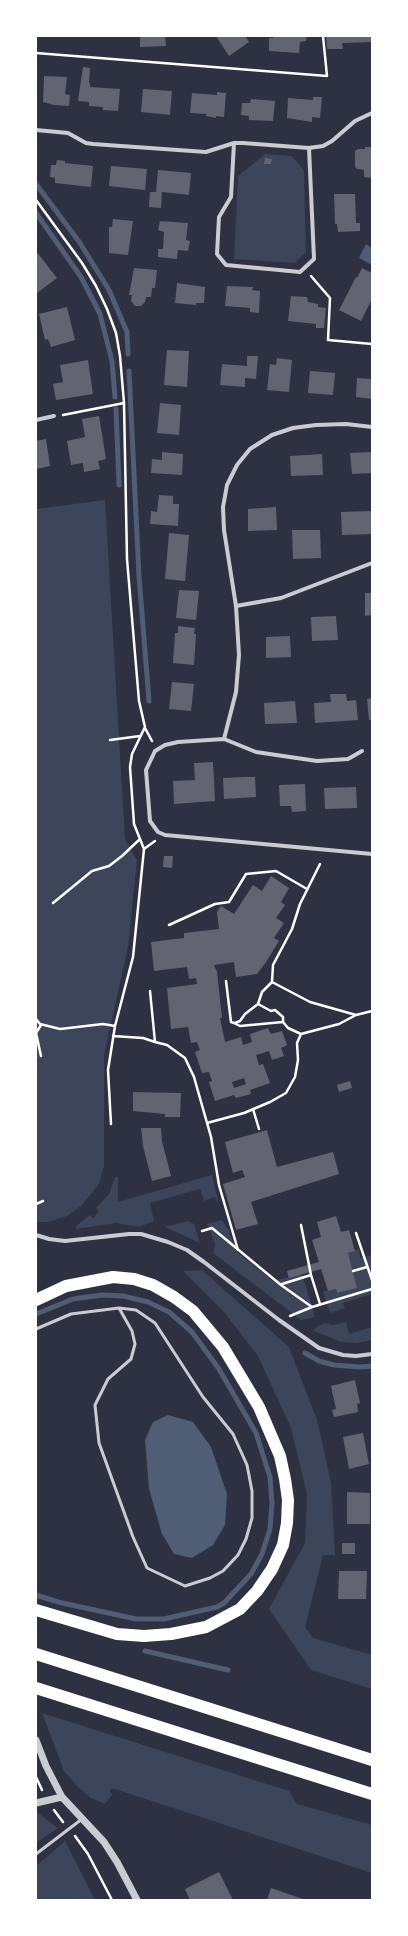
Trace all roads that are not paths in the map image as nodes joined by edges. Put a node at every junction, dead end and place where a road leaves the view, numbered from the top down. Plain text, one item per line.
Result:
1 (372, 113) edge
2 (36, 130) edge
3 (234, 143) junction
4 (309, 148) junction
5 (54, 416) road end
6 (36, 420) edge
7 (372, 427) edge
8 (372, 563) edge
9 (236, 606) junction
10 (224, 739) junction
11 (362, 751) dead end
12 (372, 854) edge
13 (36, 1235) edge
14 (36, 1300) edge
15 (119, 1308) junction
16 (36, 1329) edge
17 (372, 1354) edge
18 (36, 1610) edge
19 (36, 1654) edge
20 (36, 1688) edge
21 (37, 1743) edge
22 (372, 1760) edge
23 (372, 1794) edge
24 (62, 1797) junction
25 (36, 1803) edge
26 (82, 1819) junction
27 (36, 1854) edge
28 (137, 1900) edge

1 - 4 street
2 - 3 street
3 - 4 street
3 - 4 street
5 - 6 street
7 - 9 street
8 - 9 street
9 - 10 street
10 - 11 street
10 - 12 street
13 - 17 street
14 - 18 highway
15 - 15 lane
15 - 16 lane
19 - 22 highway
20 - 23 highway
21 - 24 street
24 - 25 street
24 - 26 street
26 - 27 lane
26 - 28 street

